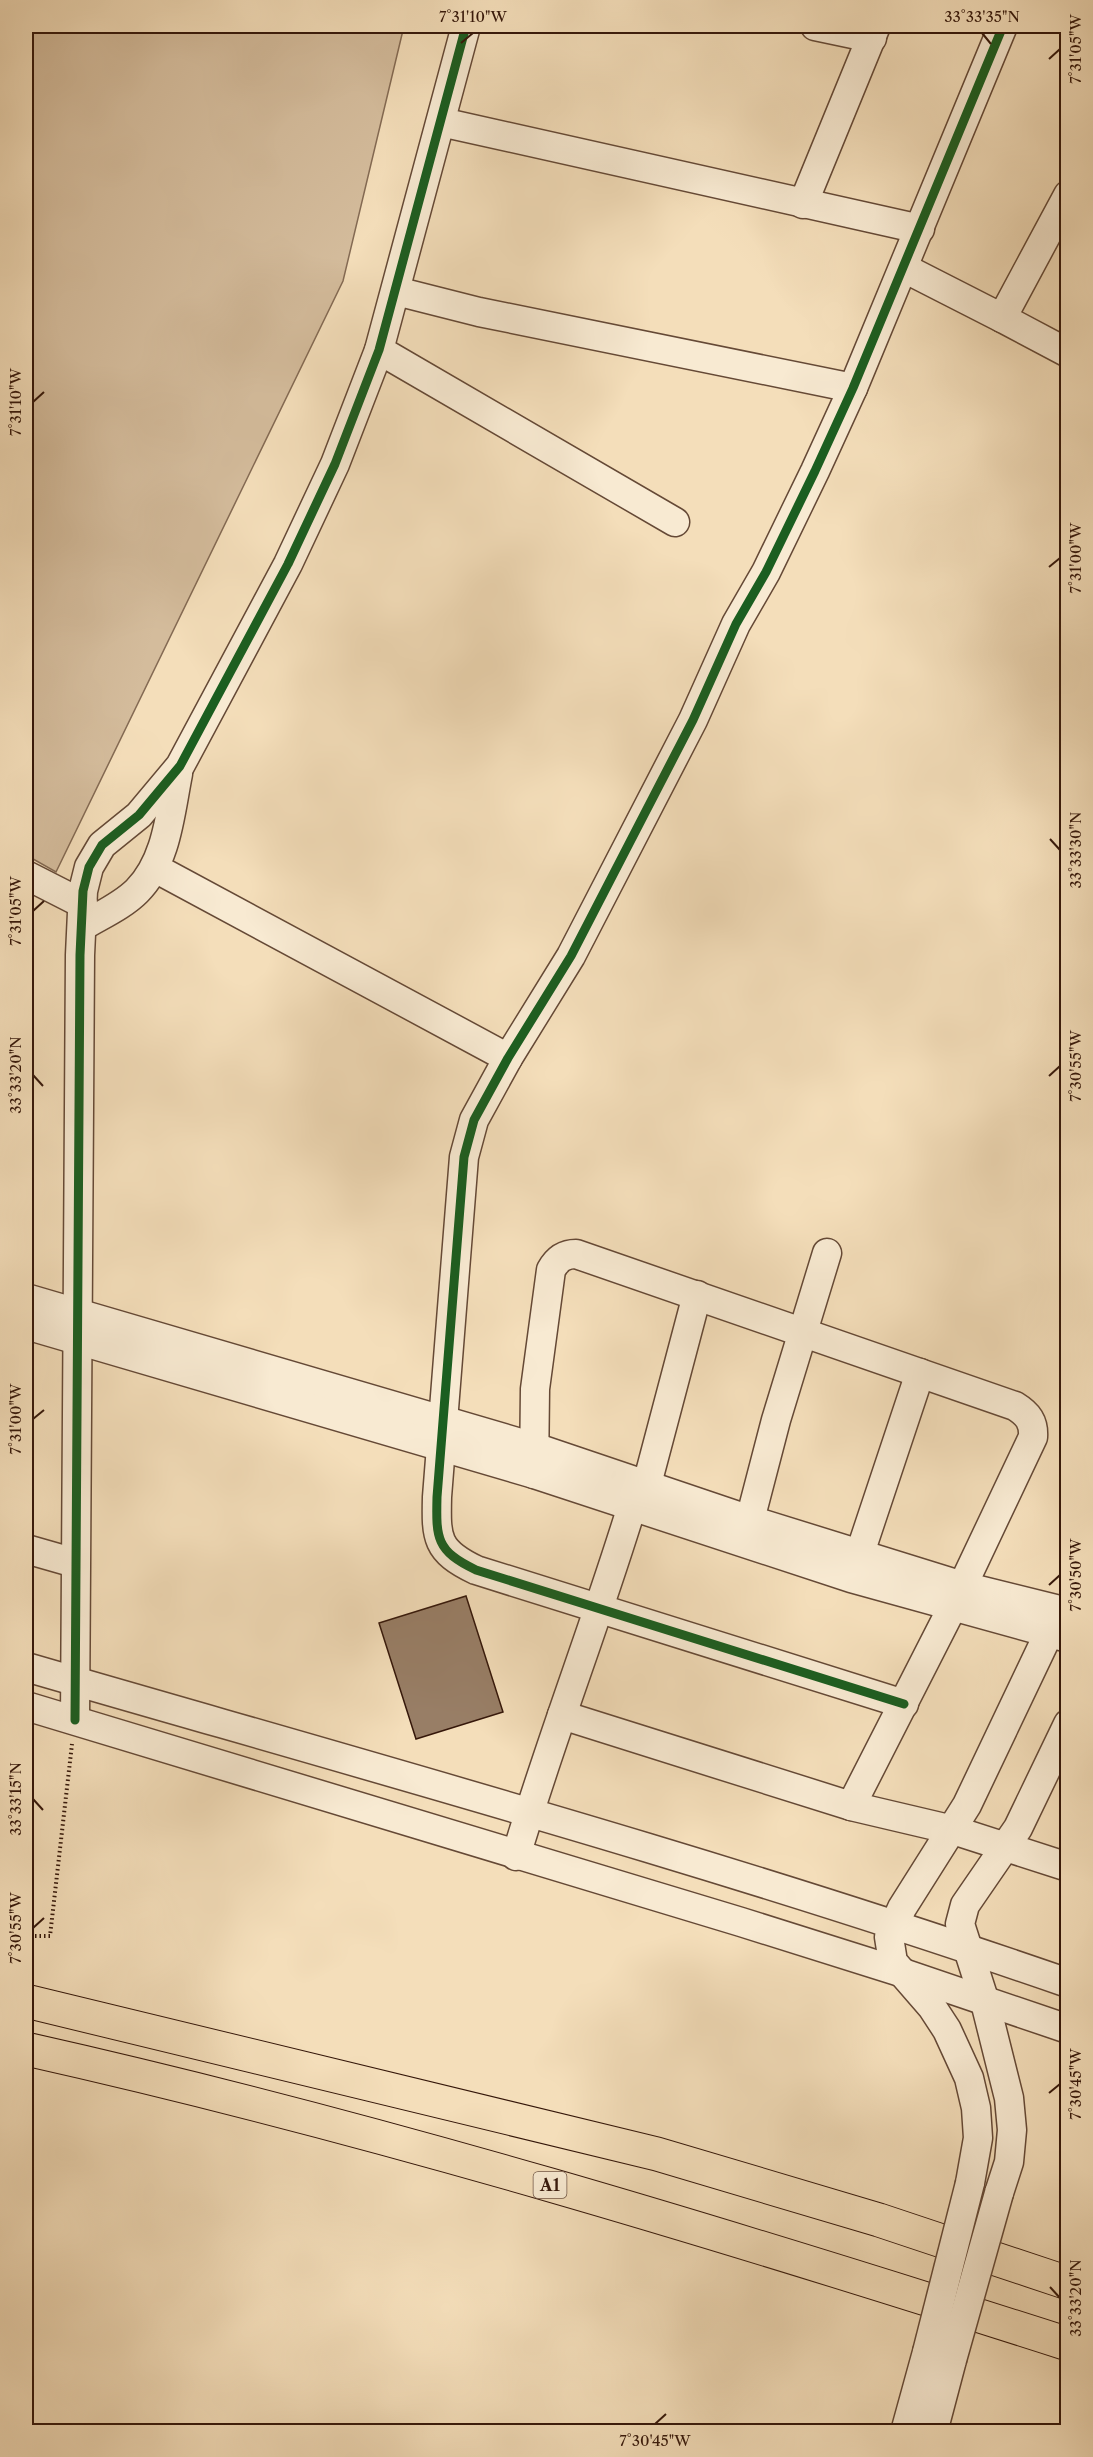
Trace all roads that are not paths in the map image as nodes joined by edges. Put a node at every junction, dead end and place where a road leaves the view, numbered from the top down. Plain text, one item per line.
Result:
1 (466, 26) edge
2 (815, 26) edge
3 (1003, 26) edge
4 (874, 32) edge
5 (441, 122) junction
6 (1068, 195) edge
7 (803, 204) junction
8 (920, 229) junction
9 (904, 268) junction
10 (396, 291) junction
11 (1002, 318) junction
12 (379, 350) junction
13 (1068, 353) edge
14 (853, 388) junction
15 (675, 522) dead end
16 (180, 766) junction
17 (155, 868) junction
18 (26, 875) edge
19 (83, 915) junction
20 (508, 1058) junction
21 (827, 1253) dead end
22 (696, 1295) junction
23 (26, 1298) edge
24 (26, 1325) edge
25 (76, 1325) junction
26 (803, 1331) junction
27 (920, 1373) junction
28 (443, 1434) junction
29 (534, 1460) junction
30 (640, 1495) junction
31 (747, 1532) junction
32 (26, 1549) edge
33 (75, 1563) junction
34 (856, 1567) junction
35 (958, 1596) junction
36 (601, 1608) junction
37 (1062, 1618) edge
38 (26, 1667) edge
39 (75, 1682) junction
40 (904, 1704) junction
41 (26, 1706) edge
42 (562, 1715) junction
43 (75, 1720) junction
44 (1068, 1724) edge
45 (851, 1806) junction
46 (528, 1814) junction
47 (953, 1830) junction
48 (1006, 1847) junction
49 (516, 1856) junction
50 (1068, 1867) edge
51 (893, 1925) junction
52 (966, 1948) junction
53 (900, 1972) junction
54 (1068, 1983) edge
55 (26, 2001) edge
56 (985, 2002) junction
57 (1068, 2028) edge
58 (26, 2049) edge
59 (1068, 2283) edge
60 (1068, 2344) edge
61 (940, 2356) junction
62 (904, 2432) edge
63 (933, 2432) edge

1 - 5 street
2 - 4 street
3 - 8 street
4 - 7 street
5 - 7 street
5 - 10 street
6 - 11 street
7 - 8 street
8 - 9 street
9 - 11 street
9 - 14 street
10 - 12 street
10 - 14 street
11 - 13 street
12 - 15 street
12 - 16 street
14 - 20 street
16 - 17 street
16 - 19 street
17 - 19 street
17 - 20 street
18 - 19 street
19 - 25 street
20 - 28 street
21 - 26 street
22 - 26 street
22 - 29 street
22 - 30 street
23 - 25 street
24 - 25 street
25 - 28 street
25 - 33 street
26 - 27 street
26 - 31 street
27 - 34 street
27 - 35 street
28 - 29 street
28 - 36 street
29 - 30 street
30 - 31 street
30 - 36 street
31 - 34 street
32 - 33 street
33 - 39 street
34 - 35 street
35 - 37 street
35 - 40 street
36 - 40 street
36 - 42 street
37 - 47 street
38 - 39 street
39 - 43 street
39 - 46 street
40 - 45 street
41 - 43 street
42 - 45 street
42 - 46 street
43 - 49 street
44 - 48 street
45 - 47 street
46 - 49 street
46 - 51 street
47 - 48 street
47 - 51 street
48 - 50 street
48 - 52 street
49 - 53 street
51 - 52 street
51 - 53 street
52 - 54 street
52 - 56 street
53 - 56 street
53 - 61 street, bridge
55 - 59 highway
56 - 57 street
56 - 61 street, bridge
58 - 60 highway, A1
61 - 62 street
61 - 63 street

